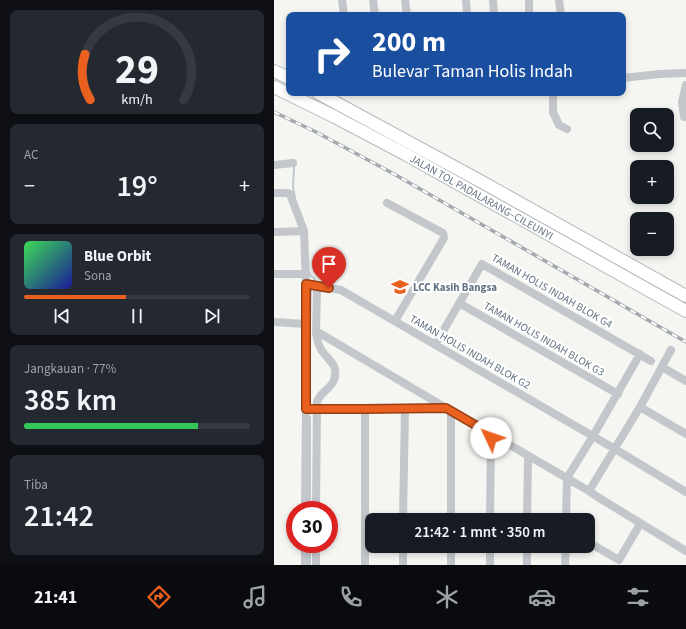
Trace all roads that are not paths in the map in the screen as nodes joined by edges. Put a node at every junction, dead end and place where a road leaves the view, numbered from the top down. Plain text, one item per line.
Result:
1 (342, 0) edge
2 (373, 0) edge
3 (405, 0) edge
4 (466, 0) edge
5 (493, 0) edge
6 (529, 0) edge
7 (559, 0) edge
8 (344, 12) edge
9 (375, 12) edge
10 (407, 12) edge
11 (467, 12) edge
12 (494, 12) edge
13 (529, 12) edge
14 (561, 12) edge
15 (274, 71) edge
16 (686, 73) edge
17 (286, 77) edge
18 (626, 78) edge
19 (686, 85) edge
20 (274, 87) edge
21 (286, 93) edge
22 (292, 96) edge
23 (324, 96) edge
24 (553, 96) edge
25 (684, 116) dead end
26 (567, 130) dead end
27 (292, 163) dead end
28 (274, 165) edge
29 (274, 193) edge
30 (387, 203) dead end
31 (274, 232) edge
32 (304, 232) junction
33 (274, 274) edge
34 (306, 274) junction
35 (306, 284) junction
36 (317, 286) junction
37 (686, 296) edge
38 (459, 303) junction
39 (686, 311) edge
40 (395, 321) junction
41 (274, 322) edge
42 (306, 324) junction
43 (316, 331) junction
44 (435, 345) junction
45 (671, 350) dead end
46 (640, 354) junction
47 (651, 361) dead end
48 (662, 367) junction
49 (686, 381) edge
50 (618, 394) junction
51 (640, 407) junction
52 (306, 409) junction
53 (316, 409) junction
54 (365, 409) junction
55 (405, 409) junction
56 (449, 409) junction
57 (491, 434) junction
58 (686, 434) edge
59 (590, 435) junction
60 (615, 449) junction
61 (529, 456) junction
62 (567, 478) junction
63 (589, 491) junction
64 (686, 492) edge
65 (305, 501) edge
66 (316, 501) edge
67 (404, 513) edge
68 (451, 513) edge
69 (490, 513) edge
70 (528, 513) edge
71 (566, 513) edge
72 (640, 524) junction
73 (595, 546) edge
74 (686, 551) edge
75 (305, 553) edge
76 (316, 553) edge
77 (404, 553) edge
78 (451, 553) edge
79 (490, 553) edge
80 (527, 553) edge
81 (566, 553) edge
82 (305, 565) edge
83 (316, 565) edge
84 (365, 565) edge
85 (403, 565) edge
86 (450, 565) edge
87 (490, 565) edge
88 (527, 565) edge
89 (565, 565) edge

1 - 8 street
2 - 9 street
3 - 10 street
4 - 11 street
5 - 12 street
6 - 13 street
7 - 14 street
15 - 17 highway
16 - 18 street
19 - 25 street
20 - 21 highway, JALAN TOL PADALARANG–CILEUNYI
22 - 39 highway, JALAN TOL PADALARANG–CILEUNYI
23 - 37 highway, JALAN TOL PADALARANG–CILEUNYI
24 - 26 street
27 - 28 street
29 - 32 street
30 - 40 street
31 - 32 street
32 - 34 street
33 - 34 street
34 - 35 street
35 - 36 street
35 - 42 street
36 - 40 street, TAMAN HOLIS INDAH BLOK G2
36 - 43 street
38 - 44 street, TAMAN HOLIS INDAH BLOK G4
38 - 46 street, TAMAN HOLIS INDAH BLOK G4
38 - 50 street, TAMAN HOLIS INDAH BLOK G3
40 - 44 street, TAMAN HOLIS INDAH BLOK G2
41 - 42 street
42 - 52 street
43 - 53 street
43 - 56 street
44 - 59 street, TAMAN HOLIS INDAH BLOK G2
45 - 48 street
46 - 47 street, TAMAN HOLIS INDAH BLOK G4
46 - 50 street
48 - 49 street
48 - 51 street
50 - 59 street
51 - 58 street
51 - 60 street
52 - 53 street
52 - 65 street
53 - 54 street
53 - 66 street
54 - 55 street
54 - 84 street
55 - 56 street
55 - 67 street
56 - 57 street
56 - 68 street
57 - 61 street
57 - 69 street
59 - 60 street, TAMAN HOLIS INDAH BLOK G2
59 - 62 street
60 - 63 street
60 - 64 street, TAMAN HOLIS INDAH BLOK G2
61 - 62 street
61 - 70 street
62 - 63 street
62 - 71 street
63 - 72 street
72 - 73 street
72 - 74 street
75 - 82 street
76 - 83 street
77 - 85 street
78 - 86 street
79 - 87 street
80 - 88 street
81 - 89 street

